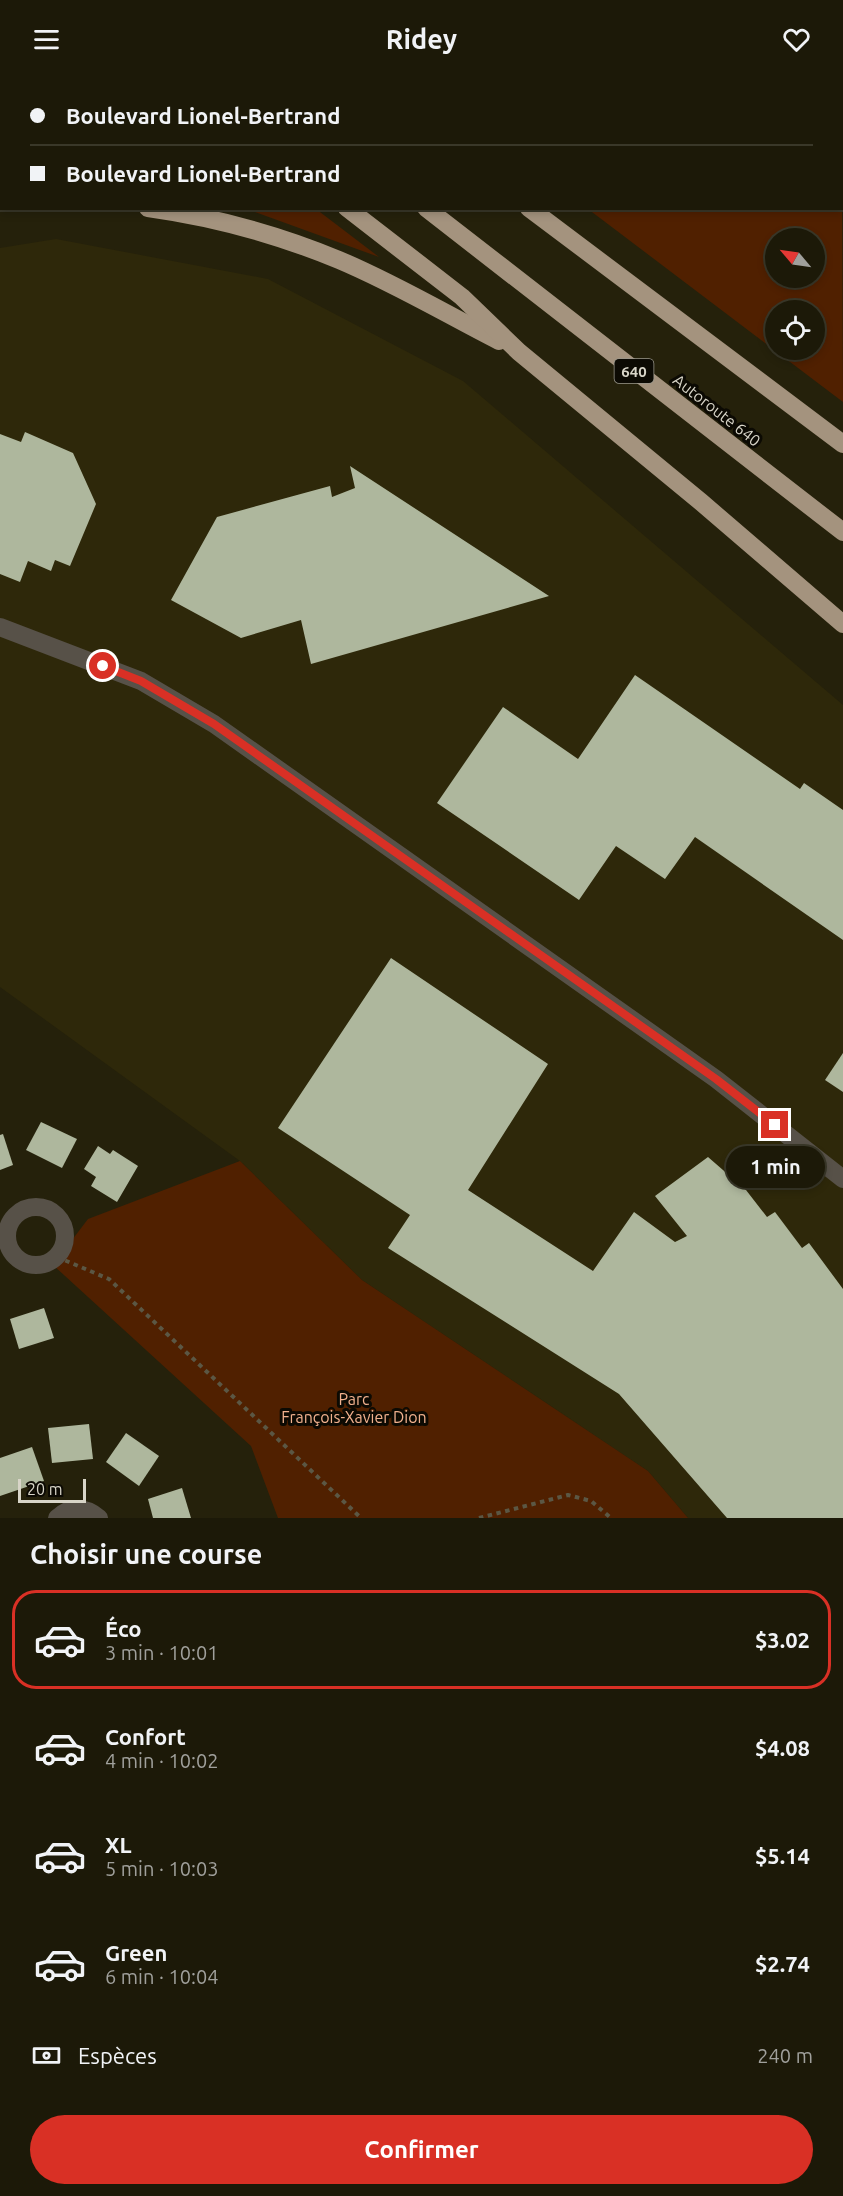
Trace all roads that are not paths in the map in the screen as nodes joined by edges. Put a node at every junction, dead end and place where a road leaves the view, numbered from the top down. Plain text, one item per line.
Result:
1 (158, 210) edge
2 (350, 210) edge
3 (429, 210) edge
4 (532, 210) edge
5 (519, 352) junction
6 (843, 444) edge
7 (843, 532) edge
8 (843, 624) edge
9 (0, 627) edge
10 (843, 1179) edge
11 (4, 1245) edge
12 (57, 1518) edge
13 (99, 1518) edge

1 - 5 highway
2 - 5 highway
3 - 7 highway, Autoroute 640 / 640
4 - 6 highway
5 - 8 highway
9 - 10 street
11 - 11 street
12 - 13 street

